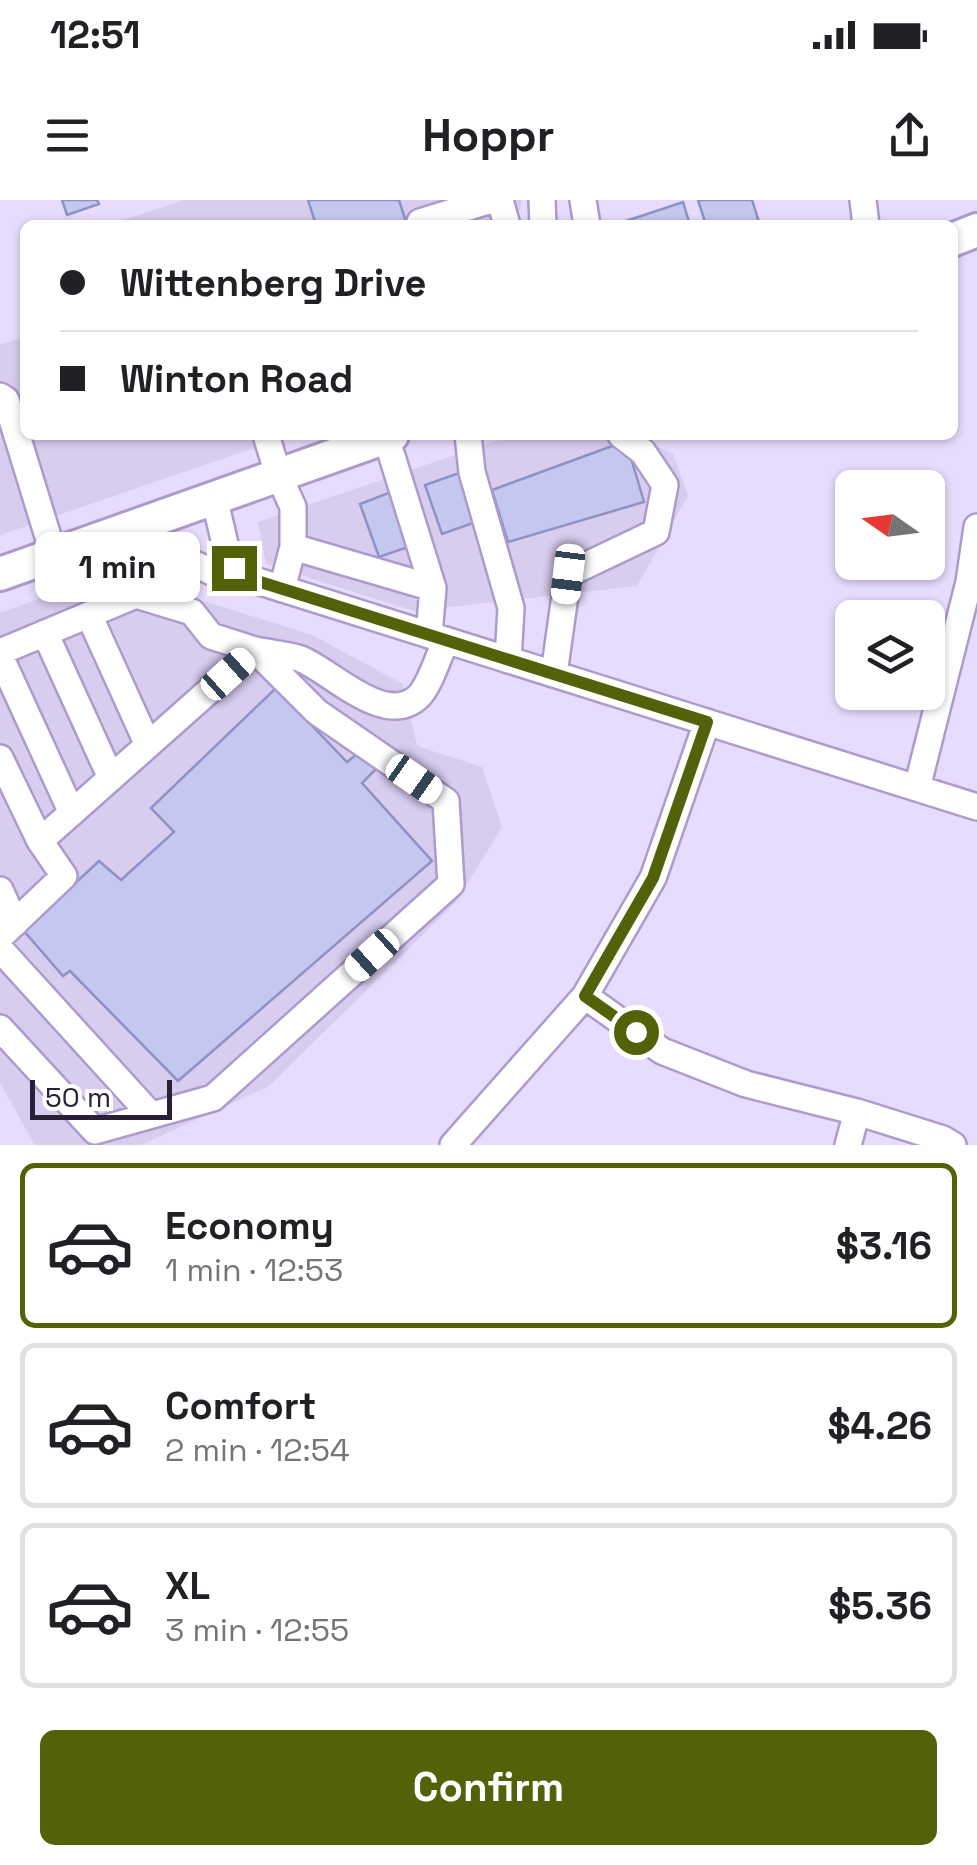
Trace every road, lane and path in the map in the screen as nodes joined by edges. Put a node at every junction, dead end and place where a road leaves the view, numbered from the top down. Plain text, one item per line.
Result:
1 (492, 200) edge
2 (418, 216) edge
3 (0, 396) edge
4 (20, 433) edge
5 (23, 440) edge
6 (268, 440) edge
7 (376, 440) edge
8 (389, 440) edge
9 (469, 440) edge
10 (627, 440) edge
11 (278, 474) junction
12 (214, 497) junction
13 (977, 527) edge
14 (293, 546) junction
15 (70, 550) junction
16 (974, 568) edge
17 (0, 574) edge
18 (251, 579) junction
19 (434, 588) junction
20 (282, 589) junction
21 (89, 615) junction
22 (969, 618) edge
23 (45, 633) junction
24 (438, 638) junction
25 (255, 650) junction
26 (0, 654) edge
27 (508, 660) junction
28 (554, 674) junction
29 (707, 722) junction
30 (148, 745) junction
31 (0, 758) edge
32 (112, 778) junction
33 (917, 788) junction
34 (977, 807) edge
35 (72, 813) junction
36 (40, 841) junction
37 (0, 890) edge
38 (7, 930) edge
39 (0, 949) edge
40 (585, 996) junction
41 (0, 1028) edge
42 (857, 1112) junction
43 (151, 1115) junction
44 (453, 1145) edge
45 (848, 1145) edge
46 (953, 1145) edge

1 - 2 street
3 - 4 street
5 - 15 street
6 - 11 street
7 - 11 main road
8 - 19 street
9 - 27 street
10 - 28 street
11 - 12 main road
11 - 14 street
12 - 15 main road
12 - 18 street
13 - 16 street
14 - 19 street
14 - 20 street
15 - 17 main road
15 - 18 street
16 - 22 street
18 - 20 street
19 - 24 street
20 - 24 street
21 - 23 street
21 - 25 street
21 - 30 street
22 - 33 street
23 - 26 street
23 - 32 street
24 - 25 street
24 - 27 street
25 - 30 street
25 - 43 street
26 - 35 street
27 - 28 street
28 - 29 street
29 - 33 street
29 - 40 street
30 - 32 street
31 - 36 street
32 - 35 street
33 - 34 street
35 - 36 street
36 - 38 street
37 - 38 street
39 - 43 street
40 - 42 street
40 - 44 street
41 - 43 street
42 - 45 street
42 - 46 street

